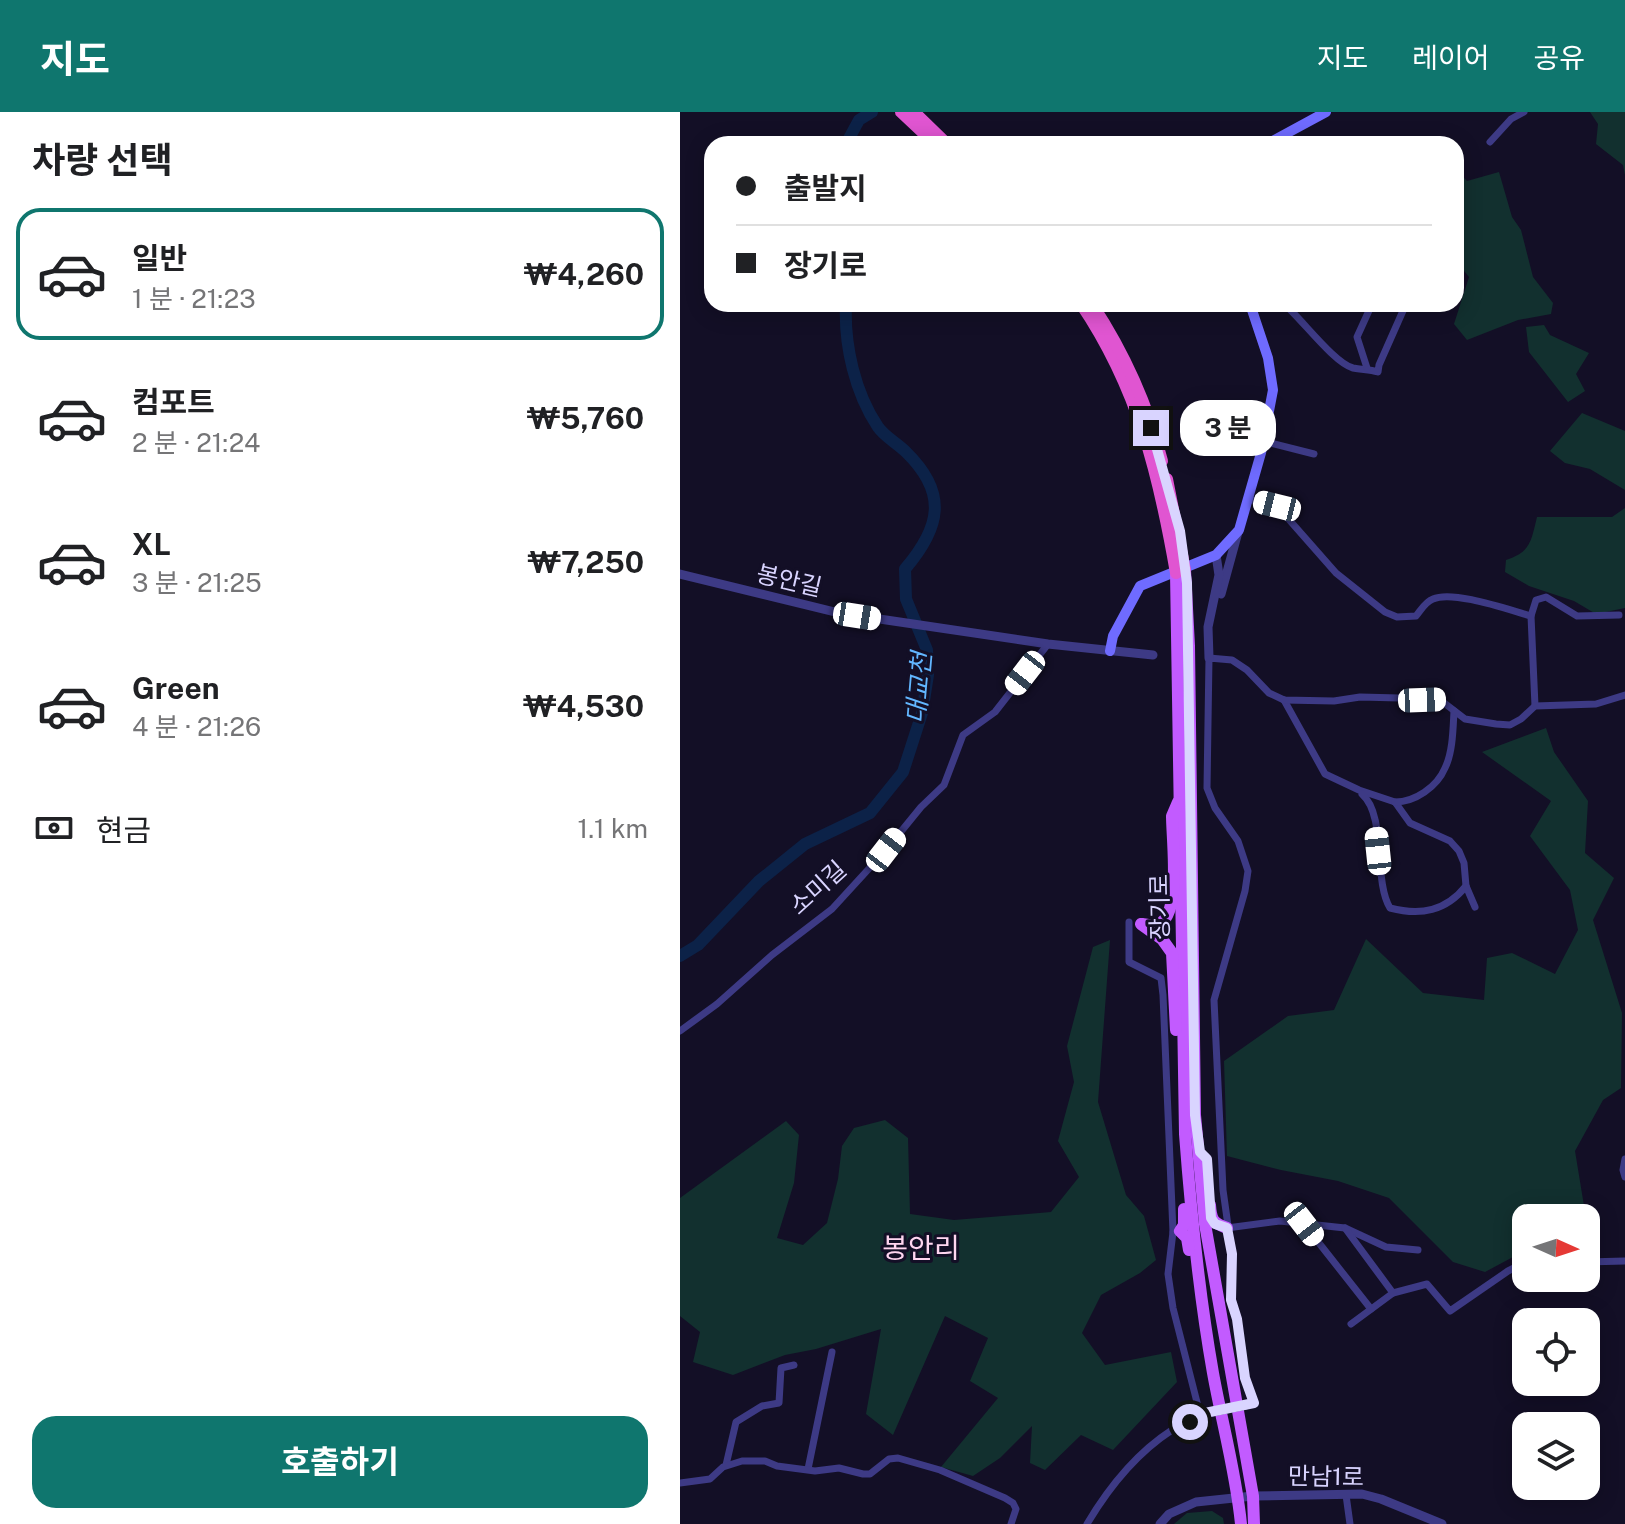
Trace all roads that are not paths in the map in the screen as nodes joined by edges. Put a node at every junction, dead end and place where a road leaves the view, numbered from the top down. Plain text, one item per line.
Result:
1 (901, 112) edge
2 (914, 112) edge
3 (1326, 112) edge
4 (1524, 112) edge
5 (932, 136) edge
6 (934, 136) edge
7 (1282, 136) edge
8 (1490, 142) dead end
9 (1086, 312) edge
10 (1097, 312) edge
11 (1252, 312) edge
12 (1292, 312) edge
13 (1368, 312) edge
14 (1403, 312) edge
15 (1367, 368) junction
16 (1263, 441) junction
17 (1314, 454) dead end
18 (1248, 499) junction
19 (1239, 530) junction
20 (1216, 555) junction
21 (1181, 571) junction
22 (680, 574) edge
23 (1619, 615) dead end
24 (1531, 616) junction
25 (1208, 627) junction
26 (1048, 644) junction
27 (1110, 651) junction
28 (1153, 655) dead end
29 (1209, 658) junction
30 (1625, 695) edge
31 (1284, 700) junction
32 (1535, 706) junction
33 (1454, 711) junction
34 (1359, 790) junction
35 (1181, 795) junction
36 (1395, 802) junction
37 (1466, 886) junction
38 (1475, 907) dead end
39 (1129, 922) dead end
40 (680, 1031) edge
41 (1185, 1090) junction
42 (1185, 1134) junction
43 (1200, 1152) junction
44 (1625, 1159) edge
45 (1625, 1177) edge
46 (1304, 1224) junction
47 (1227, 1228) junction
48 (1345, 1228) junction
49 (1176, 1232) junction
50 (1418, 1250) dead end
51 (1625, 1261) edge
52 (1600, 1262) edge
53 (1512, 1269) edge
54 (1213, 1279) junction
55 (1393, 1293) junction
56 (1371, 1309) junction
57 (1351, 1324) dead end
58 (832, 1352) dead end
59 (794, 1365) dead end
60 (1213, 1371) junction
61 (1204, 1414) junction
62 (726, 1465) junction
63 (808, 1469) junction
64 (680, 1483) edge
65 (1346, 1495) junction
66 (1253, 1496) junction
67 (1238, 1497) junction
68 (1011, 1524) edge
69 (1087, 1524) edge
70 (1160, 1524) edge
71 (1241, 1524) edge
72 (1254, 1524) edge
73 (1350, 1524) edge
74 (1442, 1524) edge

1 - 5 highway
2 - 6 highway
3 - 7 main road
4 - 8 street
9 - 21 highway, 장기로
10 - 21 highway, 장기로
11 - 16 main road
12 - 15 street
13 - 15 street
14 - 15 street
16 - 17 street
16 - 18 main road
18 - 19 main road
18 - 24 street
19 - 20 main road
19 - 25 street
20 - 21 main road
20 - 25 street
21 - 27 main road
21 - 35 main road, 장기로
21 - 43 main road, 장기로
22 - 26 street, 봉안길
23 - 24 street
24 - 32 street
25 - 29 street
26 - 27 street
26 - 40 street, 소미길
27 - 28 street
29 - 31 street
29 - 47 street
30 - 32 street
31 - 33 street
31 - 34 street
32 - 33 street
33 - 36 street
34 - 36 street
34 - 37 street
35 - 41 main road, 장기로
35 - 41 main road
36 - 37 street
37 - 38 street
39 - 49 street
41 - 42 main road, 장기로
42 - 49 main road
42 - 60 main road, 장기로
43 - 47 main road
43 - 54 main road, 장기로
44 - 45 street
46 - 47 street
46 - 48 street
46 - 56 street
47 - 54 main road
47 - 61 street, bridge
48 - 50 street
48 - 55 street
49 - 60 main road
49 - 61 street
51 - 52 street
53 - 55 street
54 - 66 main road, 장기로
55 - 56 street
56 - 57 street
58 - 63 street
59 - 62 street
60 - 67 main road, 장기로
61 - 69 street
62 - 63 street
62 - 64 street
63 - 68 street
65 - 66 street, 만남1로
65 - 73 street
65 - 74 street, 만남1로
66 - 67 street, 만남1로
66 - 72 main road, 장기로
67 - 70 street, 만남1로
67 - 71 main road, 장기로

